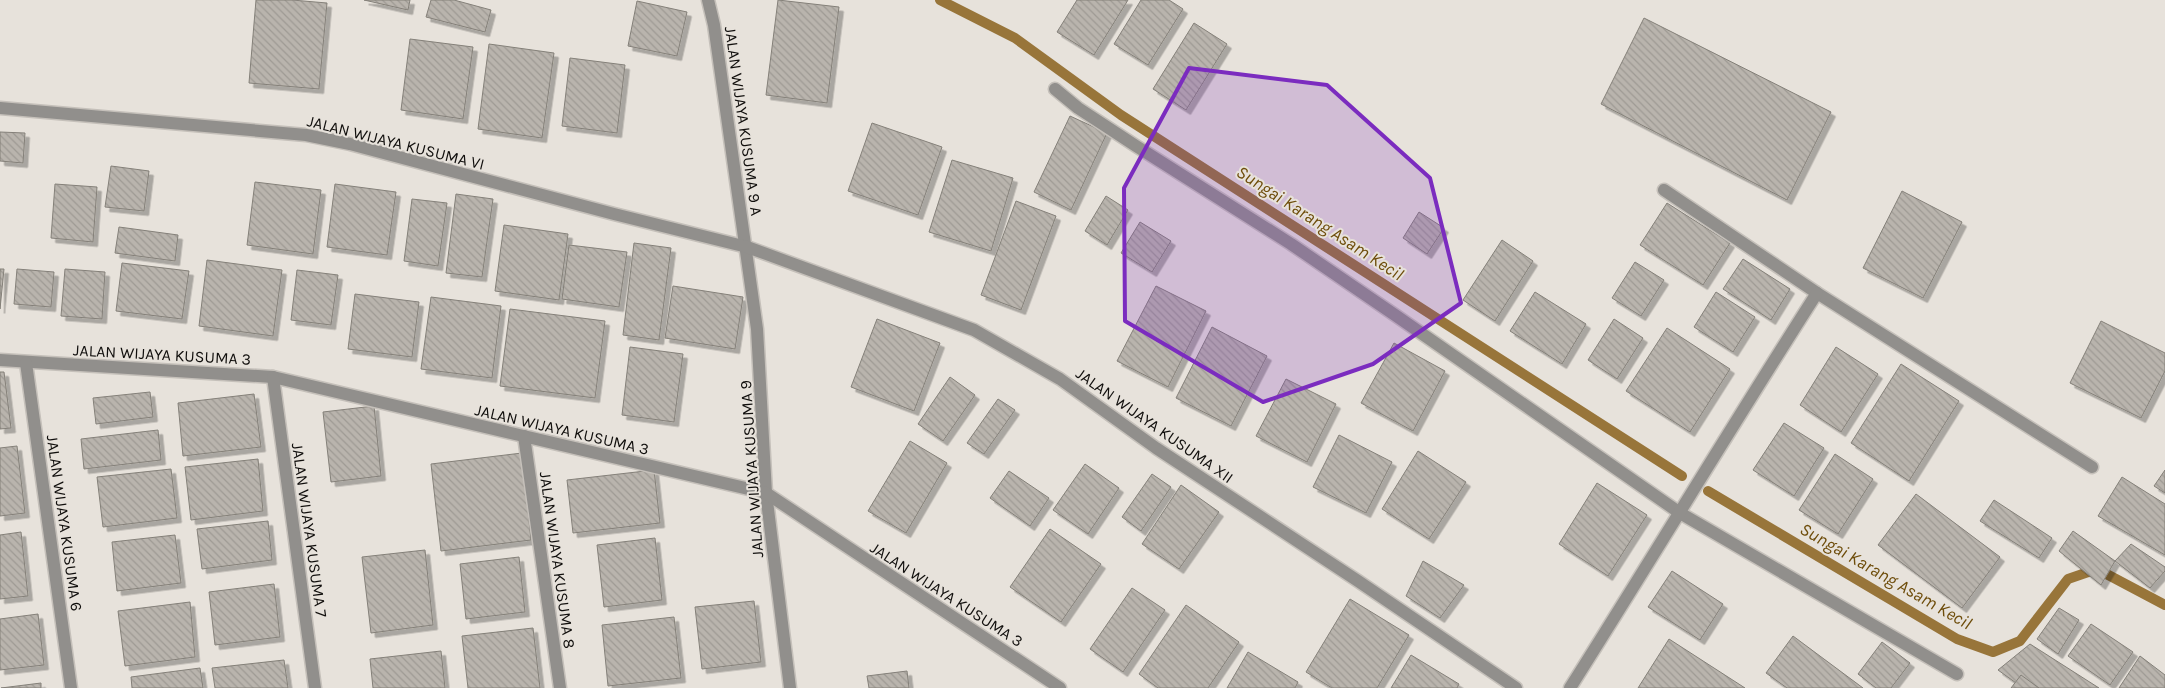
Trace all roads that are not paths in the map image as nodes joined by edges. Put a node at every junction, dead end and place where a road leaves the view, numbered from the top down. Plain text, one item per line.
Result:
1 (708, 0) edge
2 (1055, 89) dead end
3 (0, 108) edge
4 (1664, 190) dead end
5 (747, 246) junction
6 (1817, 293) junction
7 (0, 360) edge
8 (26, 363) junction
9 (272, 377) junction
10 (524, 436) junction
11 (2092, 467) dead end
12 (766, 493) junction
13 (1680, 513) junction
14 (1957, 674) dead end
15 (1049, 684) edge
16 (71, 688) edge
17 (315, 688) edge
18 (560, 688) edge
19 (790, 688) edge
20 (1060, 688) edge
21 (1516, 688) edge
22 (1570, 688) edge

1 - 5 street, JALAN WIJAYA KUSUMA 9 A
2 - 13 street
3 - 5 street, JALAN WIJAYA KUSUMA VI
4 - 6 street
5 - 12 street, JALAN WIJAYA KUSUMA 9
5 - 21 street, JALAN WIJAYA KUSUMA XII
6 - 11 street
6 - 13 street
7 - 8 street, JALAN WIJAYA KUSUMA 3
8 - 9 street, JALAN WIJAYA KUSUMA 3
8 - 16 street, JALAN WIJAYA KUSUMA 6
9 - 10 street, JALAN WIJAYA KUSUMA 3
9 - 17 street, JALAN WIJAYA KUSUMA 7
10 - 12 street, JALAN WIJAYA KUSUMA 3
10 - 18 street, JALAN WIJAYA KUSUMA 8
12 - 15 street, JALAN WIJAYA KUSUMA 3
12 - 19 street, JALAN WIJAYA KUSUMA 9
13 - 14 street
13 - 22 street
15 - 20 street, JALAN WIJAYA KUSUMA 3

